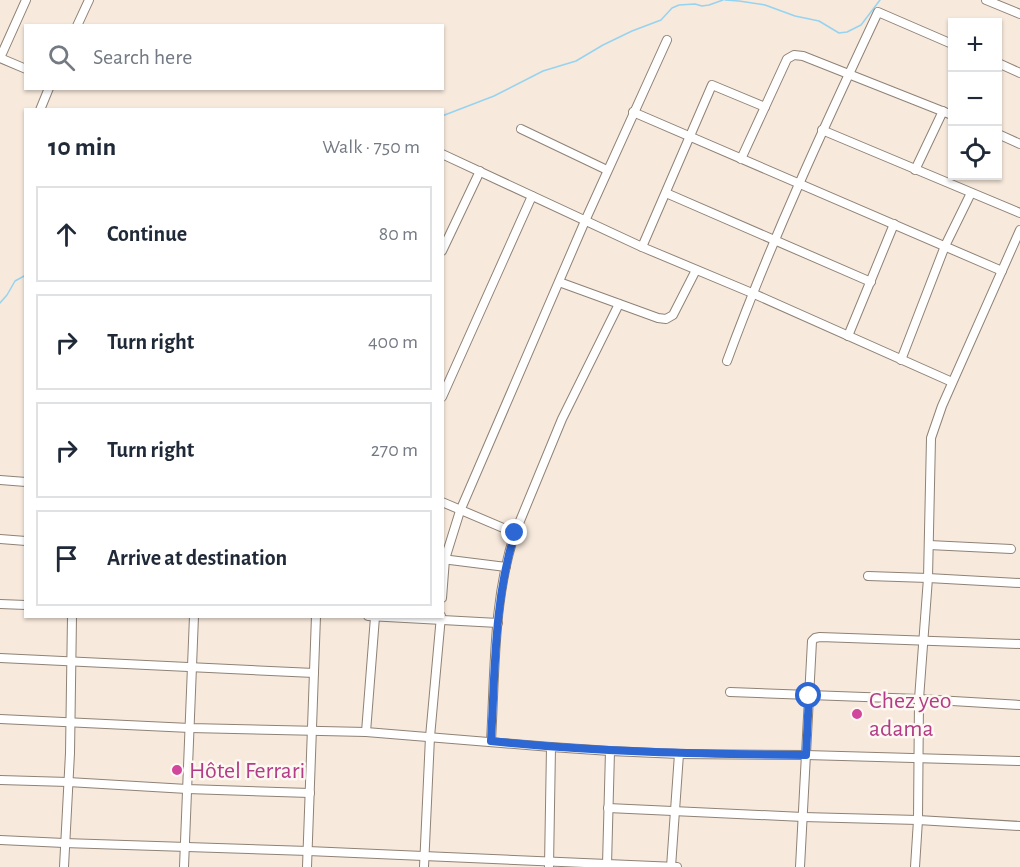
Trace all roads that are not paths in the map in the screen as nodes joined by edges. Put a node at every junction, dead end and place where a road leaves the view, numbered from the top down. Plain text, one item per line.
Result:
1 (26, 0) edge
2 (89, 0) edge
3 (987, 0) edge
4 (1020, 14) edge
5 (78, 24) edge
6 (667, 40) dead end
7 (948, 42) edge
8 (1002, 65) edge
9 (24, 68) edge
10 (849, 73) junction
11 (1020, 73) edge
12 (48, 90) edge
13 (765, 107) junction
14 (41, 108) edge
15 (943, 111) junction
16 (633, 112) junction
17 (948, 113) edge
18 (521, 129) dead end
19 (822, 130) junction
20 (690, 136) junction
21 (1002, 136) edge
22 (1020, 144) edge
23 (444, 155) edge
24 (741, 159) junction
25 (607, 170) junction
26 (915, 170) junction
27 (480, 171) junction
28 (800, 184) junction
29 (666, 193) junction
30 (971, 193) junction
31 (532, 196) junction
32 (1020, 213) edge
33 (585, 221) junction
34 (894, 224) junction
35 (1020, 230) edge
36 (774, 240) junction
37 (945, 246) junction
38 (444, 247) edge
39 (642, 247) junction
40 (696, 270) junction
41 (1002, 272) junction
42 (559, 282) junction
43 (871, 282) junction
44 (752, 293) junction
45 (619, 304) junction
46 (848, 336) junction
47 (901, 360) junction
48 (727, 361) dead end
49 (952, 382) junction
50 (444, 393) edge
51 (0, 480) edge
52 (24, 482) edge
53 (444, 503) edge
54 (460, 511) junction
55 (515, 533) junction
56 (0, 539) edge
57 (24, 541) edge
58 (929, 545) junction
59 (1011, 549) dead end
60 (444, 559) edge
61 (506, 567) junction
62 (868, 576) dead end
63 (928, 578) junction
64 (1020, 583) edge
65 (0, 604) edge
66 (24, 605) edge
67 (72, 618) edge
68 (194, 618) edge
69 (316, 618) edge
70 (375, 618) edge
71 (408, 618) edge
72 (441, 619) edge
73 (498, 623) junction
74 (924, 640) junction
75 (1020, 644) edge
76 (0, 658) edge
77 (72, 661) junction
78 (193, 667) junction
79 (314, 673) junction
80 (730, 692) dead end
81 (809, 696) junction
82 (919, 699) junction
83 (1020, 705) edge
84 (0, 719) edge
85 (70, 722) junction
86 (190, 728) junction
87 (312, 732) junction
88 (366, 732) junction
89 (430, 737) junction
90 (491, 741) junction
91 (551, 747) junction
92 (610, 751) junction
93 (679, 753) junction
94 (806, 755) junction
95 (920, 758) junction
96 (1020, 761) edge
97 (0, 780) edge
98 (68, 782) junction
99 (187, 789) junction
100 (310, 793) junction
101 (608, 808) junction
102 (675, 811) junction
103 (803, 817) junction
104 (918, 820) junction
105 (1020, 826) edge
106 (0, 840) edge
107 (64, 843) junction
108 (184, 847) junction
109 (308, 851) junction
110 (424, 856) junction
111 (549, 864) edge
112 (607, 865) junction
113 (64, 867) edge
114 (184, 867) edge
115 (307, 867) edge
116 (424, 867) edge
117 (671, 867) edge
118 (677, 867) edge
119 (800, 867) edge
120 (915, 867) edge

1 - 9 street
2 - 5 street
3 - 4 street
6 - 16 street
7 - 10 street
8 - 11 street
10 - 13 street
10 - 15 street
10 - 19 street
12 - 14 street
13 - 20 street
13 - 24 street
15 - 17 street
15 - 26 street
16 - 20 street
16 - 25 street
18 - 25 street
19 - 26 street
19 - 28 street
20 - 24 street
20 - 29 street
21 - 22 street
23 - 27 street
24 - 28 street
25 - 33 street
26 - 30 street
27 - 31 street
27 - 38 street
28 - 34 street
28 - 36 street
29 - 36 street
29 - 39 street
30 - 32 street
30 - 37 street
31 - 33 street
31 - 50 street
33 - 39 street
33 - 42 street
34 - 37 street
34 - 43 street
35 - 41 street
36 - 43 street
36 - 44 street
37 - 41 street
37 - 47 street
39 - 40 street
40 - 44 street
40 - 45 street
41 - 49 street
42 - 45 street
42 - 54 street
43 - 46 street
44 - 46 street
44 - 48 street
45 - 55 street
46 - 47 street
47 - 49 street
49 - 58 street
51 - 52 street
53 - 54 street
54 - 55 street
54 - 60 street
55 - 61 street
56 - 57 street
58 - 59 street
58 - 63 street
60 - 61 street
61 - 73 street
62 - 63 street
63 - 64 street
63 - 74 street
65 - 66 street
67 - 77 street
68 - 78 street
69 - 79 street
70 - 88 street
71 - 72 street
72 - 73 street
72 - 89 street
73 - 90 street
74 - 75 street
74 - 81 street
74 - 82 street
76 - 77 street
77 - 78 street
77 - 85 street
78 - 79 street
78 - 86 street
79 - 87 street
80 - 81 street
81 - 82 street
81 - 94 street
82 - 83 street
82 - 95 street
84 - 85 street
85 - 86 street
85 - 98 street
86 - 87 street
86 - 99 street
87 - 88 street
87 - 100 street
88 - 89 street
89 - 90 street
89 - 110 street
90 - 91 street
91 - 92 street
91 - 111 street
92 - 93 street
92 - 101 street
93 - 94 street
93 - 102 street
94 - 95 street
94 - 103 street
95 - 96 street
95 - 104 street
97 - 98 street
98 - 99 street
98 - 107 street
99 - 100 street
99 - 108 street
100 - 109 street
101 - 102 street
101 - 112 street
102 - 103 street
102 - 117 street
103 - 104 street
103 - 119 street
104 - 105 street
104 - 120 street
106 - 107 street
107 - 108 street
107 - 113 street
108 - 109 street
108 - 114 street
109 - 110 street
109 - 115 street
110 - 111 street
110 - 116 street
111 - 112 street
112 - 117 street
117 - 118 street

